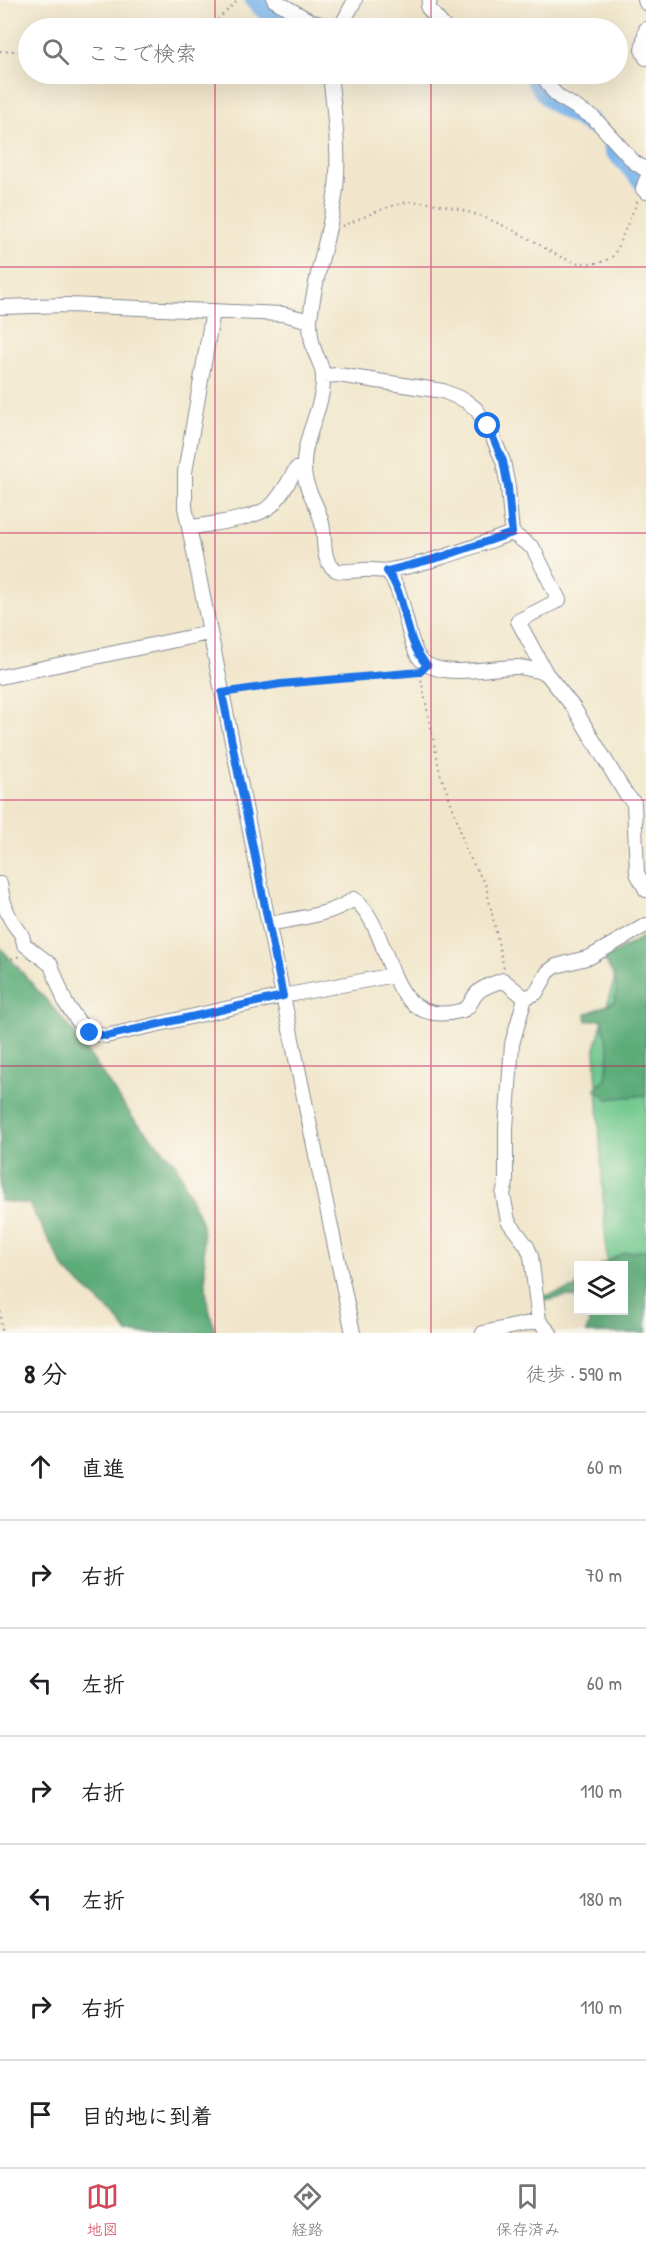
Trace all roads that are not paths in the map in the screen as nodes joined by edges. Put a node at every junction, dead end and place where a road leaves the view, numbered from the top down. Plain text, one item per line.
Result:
1 (274, 0) edge
2 (355, 0) edge
3 (430, 0) edge
4 (305, 18) edge
5 (345, 18) edge
6 (436, 18) edge
7 (646, 29) edge
8 (646, 58) edge
9 (331, 84) edge
10 (548, 84) edge
11 (646, 170) edge
12 (0, 307) edge
13 (213, 311) junction
14 (310, 321) junction
15 (324, 376) junction
16 (303, 467) junction
17 (189, 528) junction
18 (512, 533) junction
19 (387, 571) junction
20 (209, 633) junction
21 (546, 674) junction
22 (0, 677) edge
23 (640, 803) edge
24 (0, 884) edge
25 (646, 890) edge
26 (269, 924) junction
27 (646, 925) edge
28 (394, 975) junction
29 (283, 996) junction
30 (525, 998) junction
31 (539, 1321) junction
32 (353, 1333) edge
33 (483, 1333) edge
34 (550, 1333) edge

1 - 4 street
2 - 5 street
3 - 6 street
7 - 8 street
9 - 14 street
10 - 11 street
12 - 13 street
13 - 14 street
13 - 17 street
14 - 15 street
15 - 16 street
15 - 18 street
16 - 17 street
16 - 19 street
17 - 20 street
18 - 19 street
18 - 21 street
19 - 21 street
20 - 22 street
20 - 26 street
21 - 23 street
23 - 25 street
24 - 29 street
26 - 28 street
26 - 29 street
27 - 30 street
28 - 29 street
28 - 30 street
29 - 32 street
30 - 31 street
31 - 33 street
31 - 34 street

